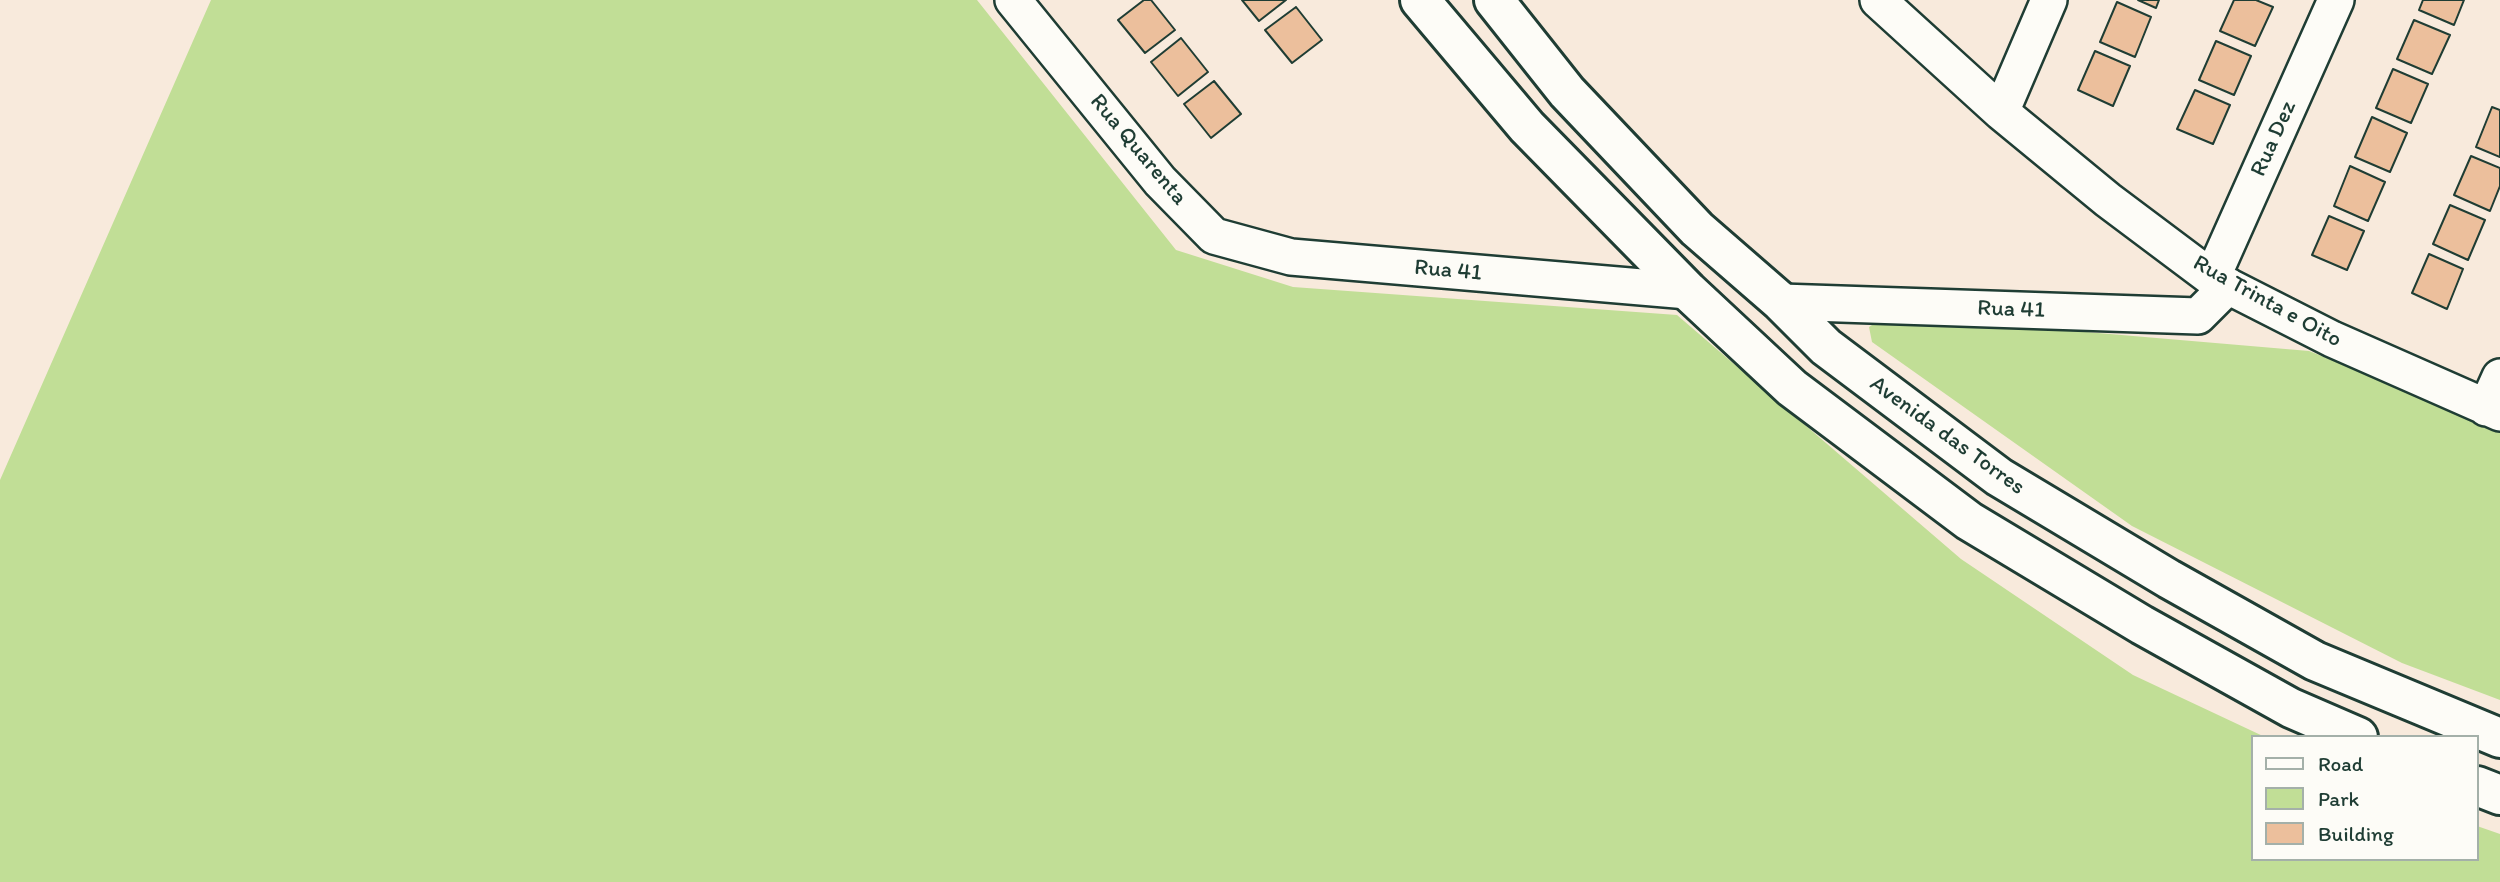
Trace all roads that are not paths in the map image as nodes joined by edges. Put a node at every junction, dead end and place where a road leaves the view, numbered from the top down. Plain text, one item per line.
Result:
1 (1013, 0) edge
2 (1420, 0) edge
3 (1494, 0) edge
4 (1878, 0) edge
5 (2049, 0) edge
6 (2336, 0) edge
7 (2001, 112) junction
8 (1291, 257) joint
9 (2220, 282) junction
10 (1688, 291) junction
11 (1781, 302) junction
12 (2495, 399) edge
13 (2353, 735) edge
14 (2500, 738) edge
15 (2479, 787) edge
16 (2500, 795) edge

1 - 8 street, Rua Quarenta
2 - 10 main road
3 - 11 main road, Avenida das Torres
4 - 7 street, Rua Trinta e Oito
5 - 7 street
6 - 9 street, Rua Dez
7 - 9 street, Rua Trinta e Oito
8 - 10 street, Rua 41
9 - 11 street, Rua 41
9 - 12 street, Rua Trinta e Oito
10 - 13 main road
11 - 14 main road, Avenida das Torres
15 - 16 main road

